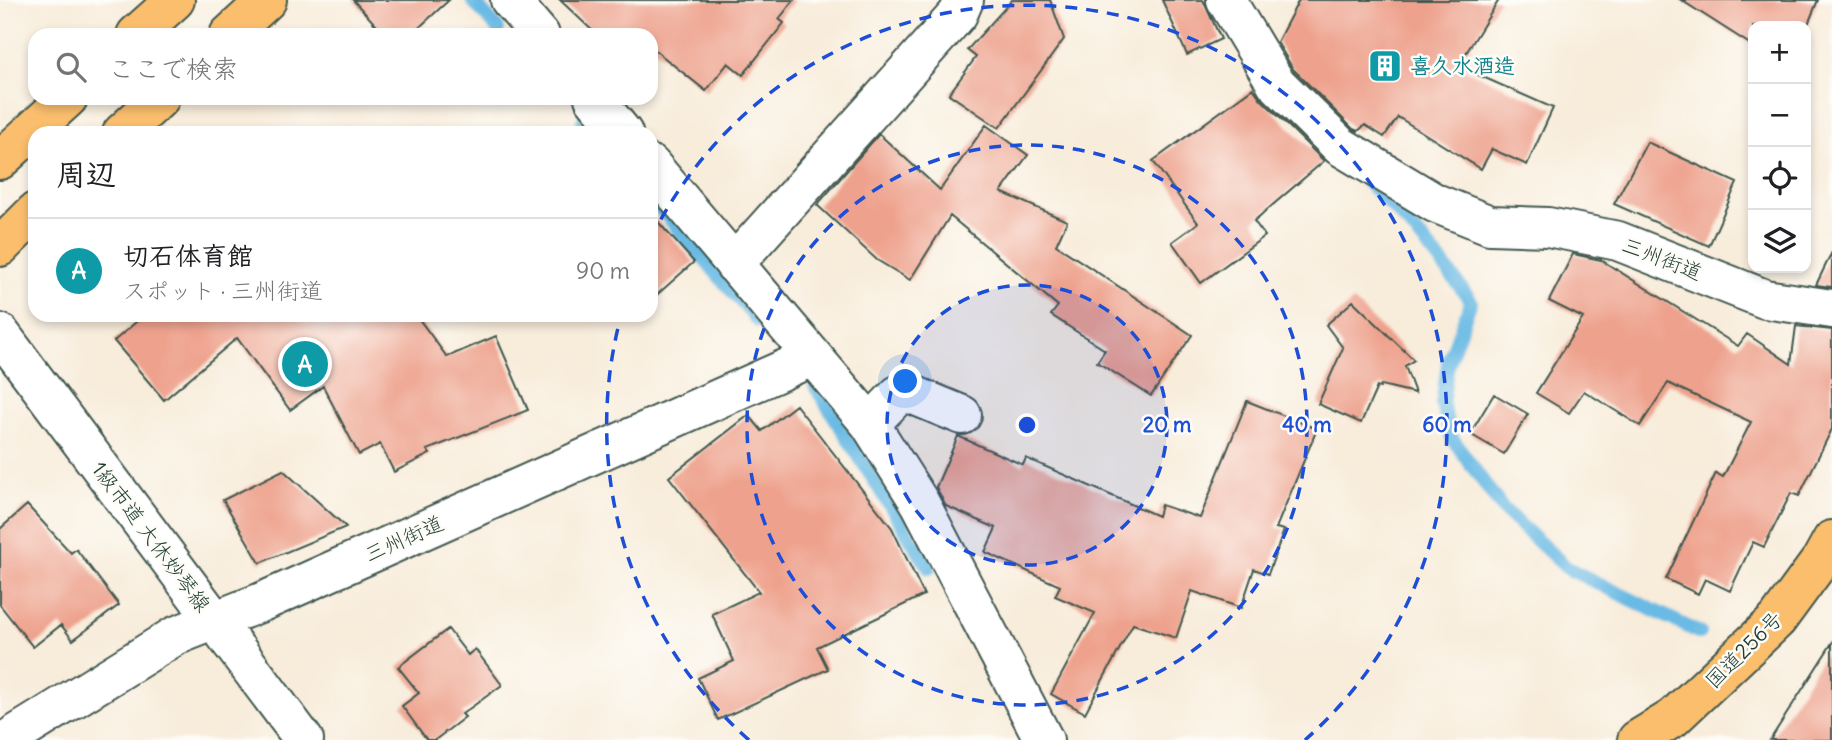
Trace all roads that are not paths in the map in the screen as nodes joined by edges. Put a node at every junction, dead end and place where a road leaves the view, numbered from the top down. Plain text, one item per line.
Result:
1 (174, 0) edge
2 (267, 0) edge
3 (510, 0) edge
4 (964, 0) edge
5 (1226, 0) edge
6 (144, 28) edge
7 (237, 28) edge
8 (534, 28) edge
9 (60, 105) edge
10 (152, 105) edge
11 (600, 105) edge
12 (37, 126) edge
13 (130, 126) edge
14 (617, 126) edge
15 (28, 134) edge
16 (0, 160) edge
17 (658, 174) edge
18 (28, 219) edge
19 (0, 247) edge
20 (734, 264) junction
21 (1832, 309) edge
22 (0, 333) edge
23 (812, 357) junction
24 (962, 415) dead end
25 (870, 424) junction
26 (1832, 540) edge
27 (213, 621) junction
28 (8, 740) edge
29 (304, 740) edge
30 (1044, 740) edge
31 (1637, 740) edge

1 - 6 main road
2 - 7 main road
3 - 8 street
4 - 20 street
5 - 21 street, 三州街道
9 - 12 main road
10 - 13 main road
11 - 14 street
15 - 16 main road
17 - 20 street
18 - 19 main road
20 - 23 street
22 - 27 street, 1級市道 大休妙琴線
23 - 25 street
23 - 27 street, 三州街道
24 - 25 street
25 - 30 street
26 - 31 main road, 国道256号
27 - 28 street, 三州街道
27 - 29 street, 1級市道 大休妙琴線

